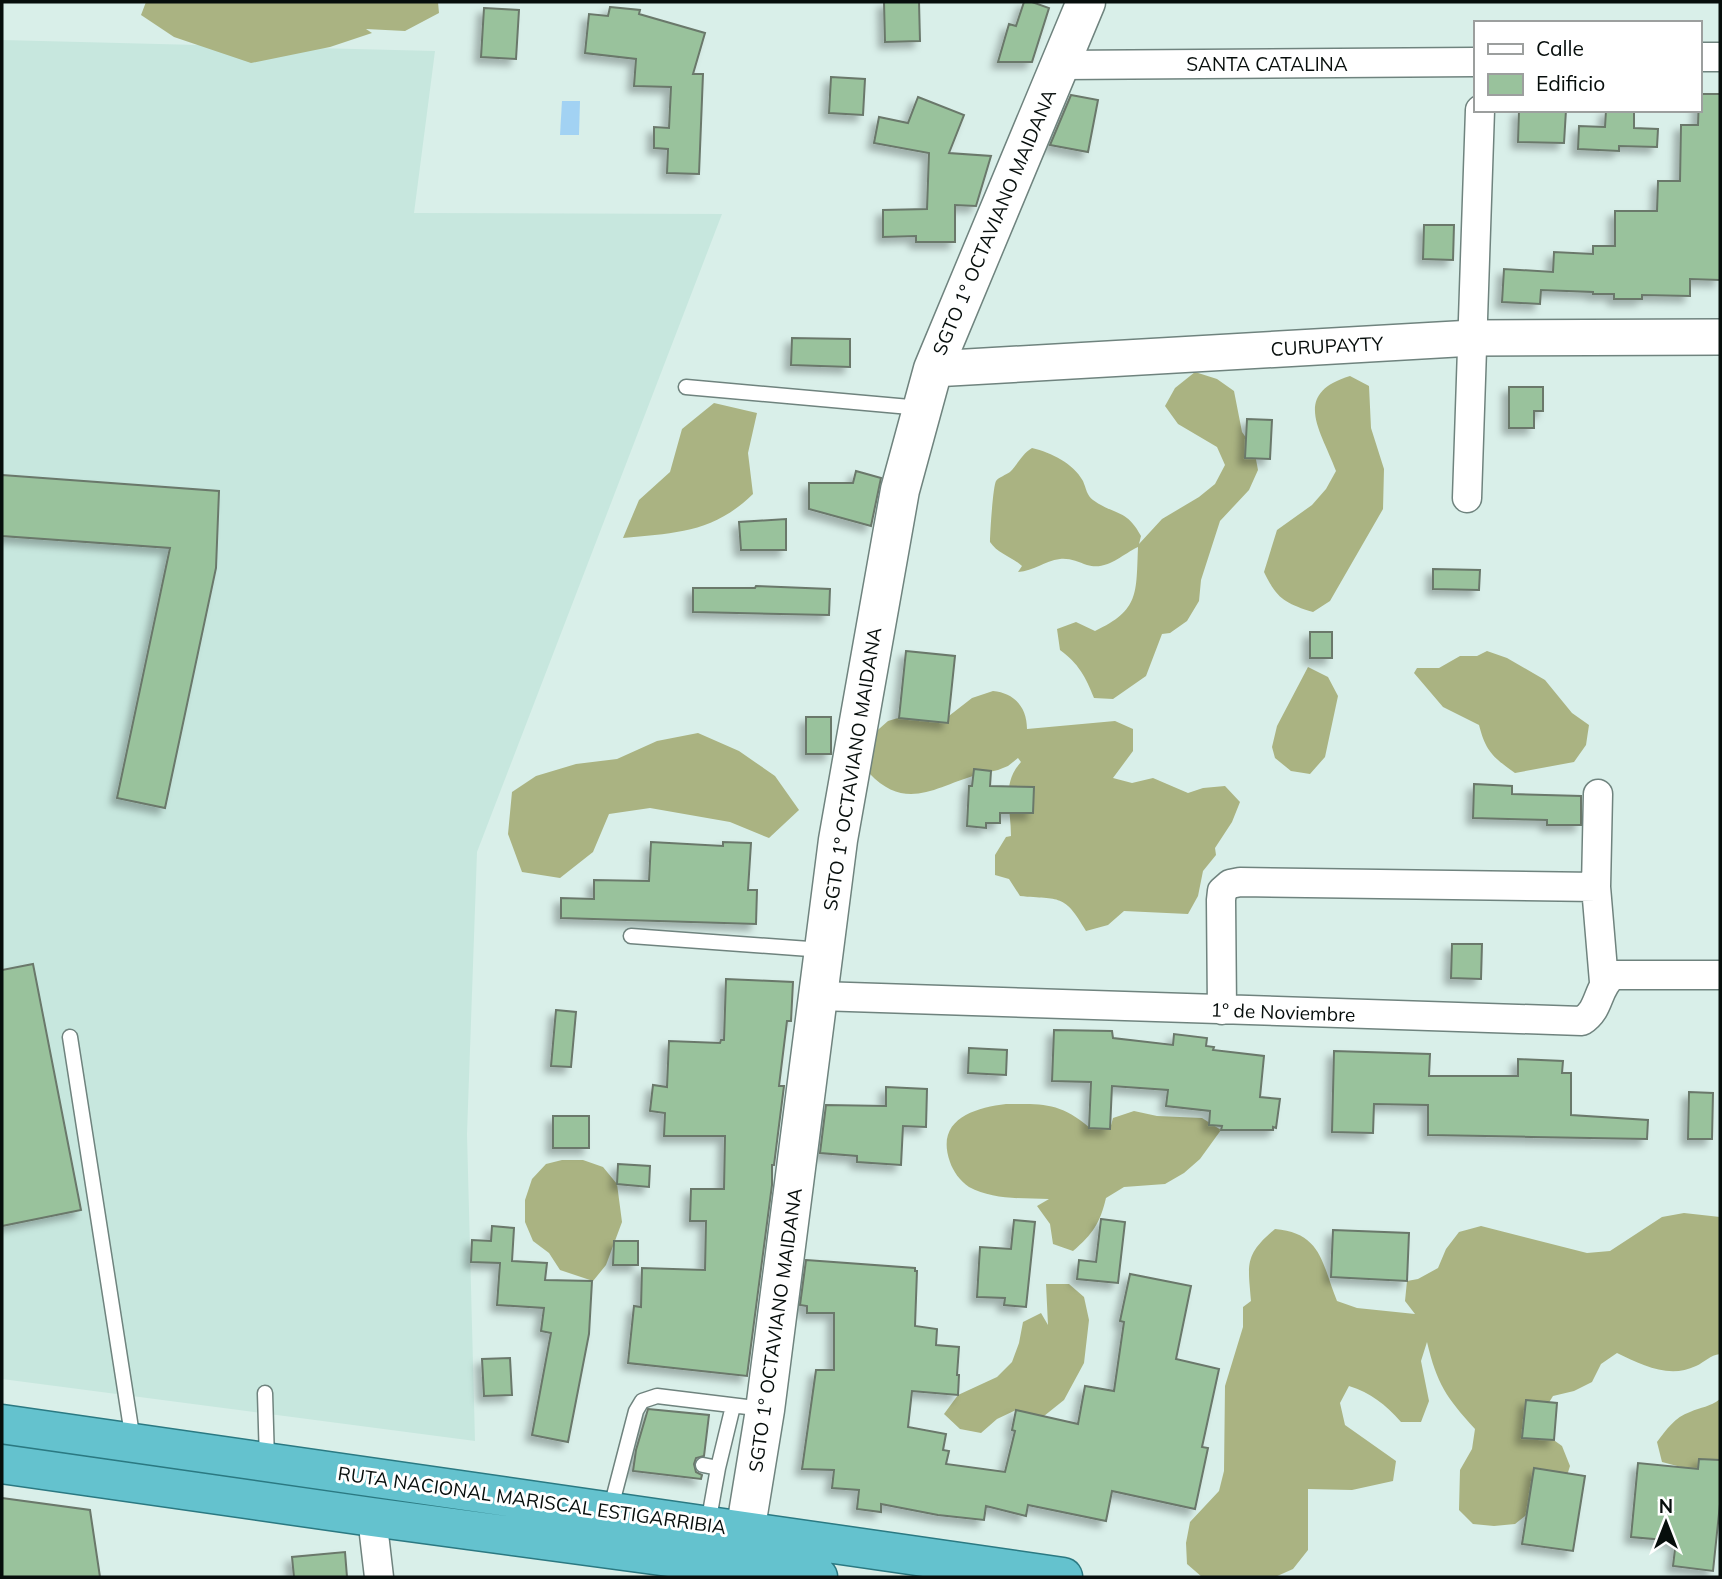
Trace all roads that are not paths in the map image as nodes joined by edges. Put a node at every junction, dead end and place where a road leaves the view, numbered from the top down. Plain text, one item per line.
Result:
1 (1086, 2) edge
2 (1701, 57) edge
3 (1720, 57) edge
4 (1474, 62) edge
5 (1060, 65) junction
6 (1480, 112) edge
7 (1720, 337) edge
8 (1473, 338) junction
9 (933, 369) junction
10 (686, 387) dead end
11 (922, 409) junction
12 (1467, 498) dead end
13 (1598, 794) dead end
14 (1596, 887) junction
15 (631, 936) dead end
16 (824, 950) junction
17 (1720, 975) edge
18 (1604, 982) junction
19 (819, 996) junction
20 (1222, 1010) junction
21 (70, 1037) dead end
22 (265, 1393) dead end
23 (749, 1408) junction
24 (2, 1424) edge
25 (133, 1443) junction
26 (267, 1462) junction
27 (2, 1464) edge
28 (703, 1465) dead end
29 (718, 1468) junction
30 (610, 1512) junction
31 (372, 1517) junction
32 (708, 1526) junction
33 (743, 1549) junction
34 (379, 1577) edge
35 (818, 1577) edge
36 (1063, 1577) edge

1 - 5 main road, SGTO 1° OCTAVIANO MAIDANA
2 - 3 street
4 - 5 street, SANTA CATALINA
5 - 9 main road, SGTO 1° OCTAVIANO MAIDANA
6 - 8 street
7 - 8 street, CURUPAYTY
8 - 9 street, CURUPAYTY
8 - 12 street
9 - 11 main road, SGTO 1° OCTAVIANO MAIDANA
10 - 11 lane
11 - 16 main road, SGTO 1° OCTAVIANO MAIDANA
13 - 14 street
14 - 18 street
14 - 20 street
15 - 16 lane
16 - 19 main road, SGTO 1° OCTAVIANO MAIDANA
17 - 18 street
18 - 20 street, 1º de Noviembre
19 - 20 street, 1º de Noviembre
19 - 23 main road, SGTO 1° OCTAVIANO MAIDANA
21 - 25 lane
22 - 26 lane
23 - 29 lane
23 - 30 lane
23 - 33 main road, SGTO 1° OCTAVIANO MAIDANA
24 - 25 highway, RUTA NACIONAL MARISCAL ESTIGARRIBIA
25 - 26 highway, RUTA NACIONAL MARISCAL ESTIGARRIBIA
26 - 30 highway, RUTA NACIONAL MARISCAL ESTIGARRIBIA
27 - 31 highway, RUTA NACIONAL MARISCAL ESTIGARRIBIA
28 - 29 lane
29 - 32 lane
30 - 32 highway, RUTA NACIONAL MARISCAL ESTIGARRIBIA
31 - 33 highway, RUTA NACIONAL MARISCAL ESTIGARRIBIA
31 - 34 street
32 - 33 highway, RUTA NACIONAL MARISCAL ESTIGARRIBIA
33 - 35 highway, RUTA NACIONAL MARISCAL ESTIGARRIBIA
33 - 36 highway, RUTA NACIONAL MARISCAL ESTIGARRIBIA

